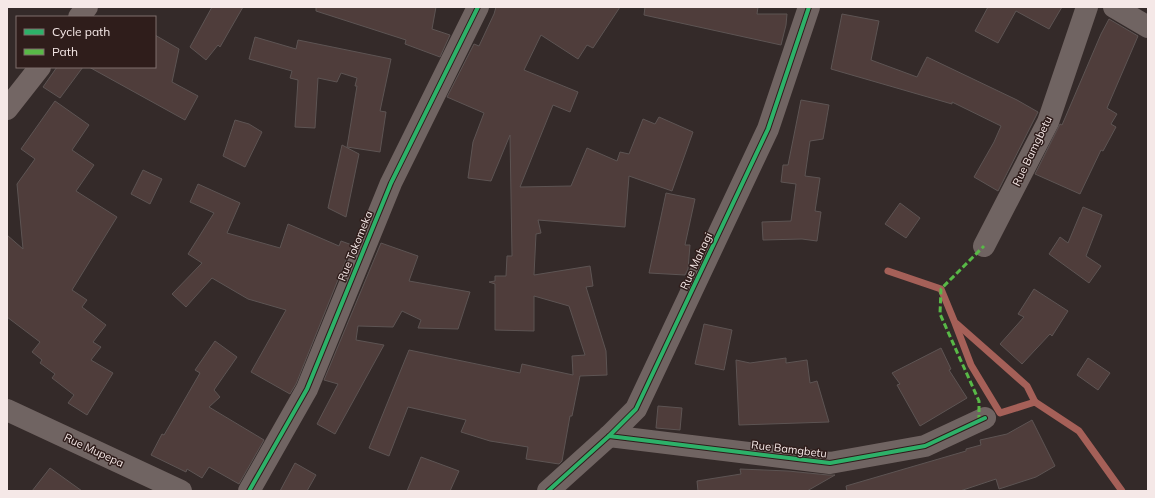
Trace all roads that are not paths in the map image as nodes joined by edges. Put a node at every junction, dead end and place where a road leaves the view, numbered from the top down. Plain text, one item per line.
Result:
1 (87, 7) edge
2 (478, 7) edge
3 (809, 7) edge
4 (1087, 7) edge
5 (1114, 7) edge
6 (80, 16) edge
7 (1148, 27) edge
8 (39, 68) edge
9 (7, 109) edge
10 (984, 246) dead end
11 (7, 410) edge
12 (985, 418) dead end
13 (609, 436) junction
14 (181, 491) edge
15 (248, 491) edge
16 (548, 491) edge

1 - 6 street
2 - 15 street, Rue Tokomeka
3 - 13 street, Rue Mahagi
4 - 10 street, Rue Bamgbetu
5 - 7 street
8 - 9 street
11 - 14 street, Rue Mupepa
12 - 13 street, Rue Bamgbetu
13 - 16 street, Rue Mahagi

